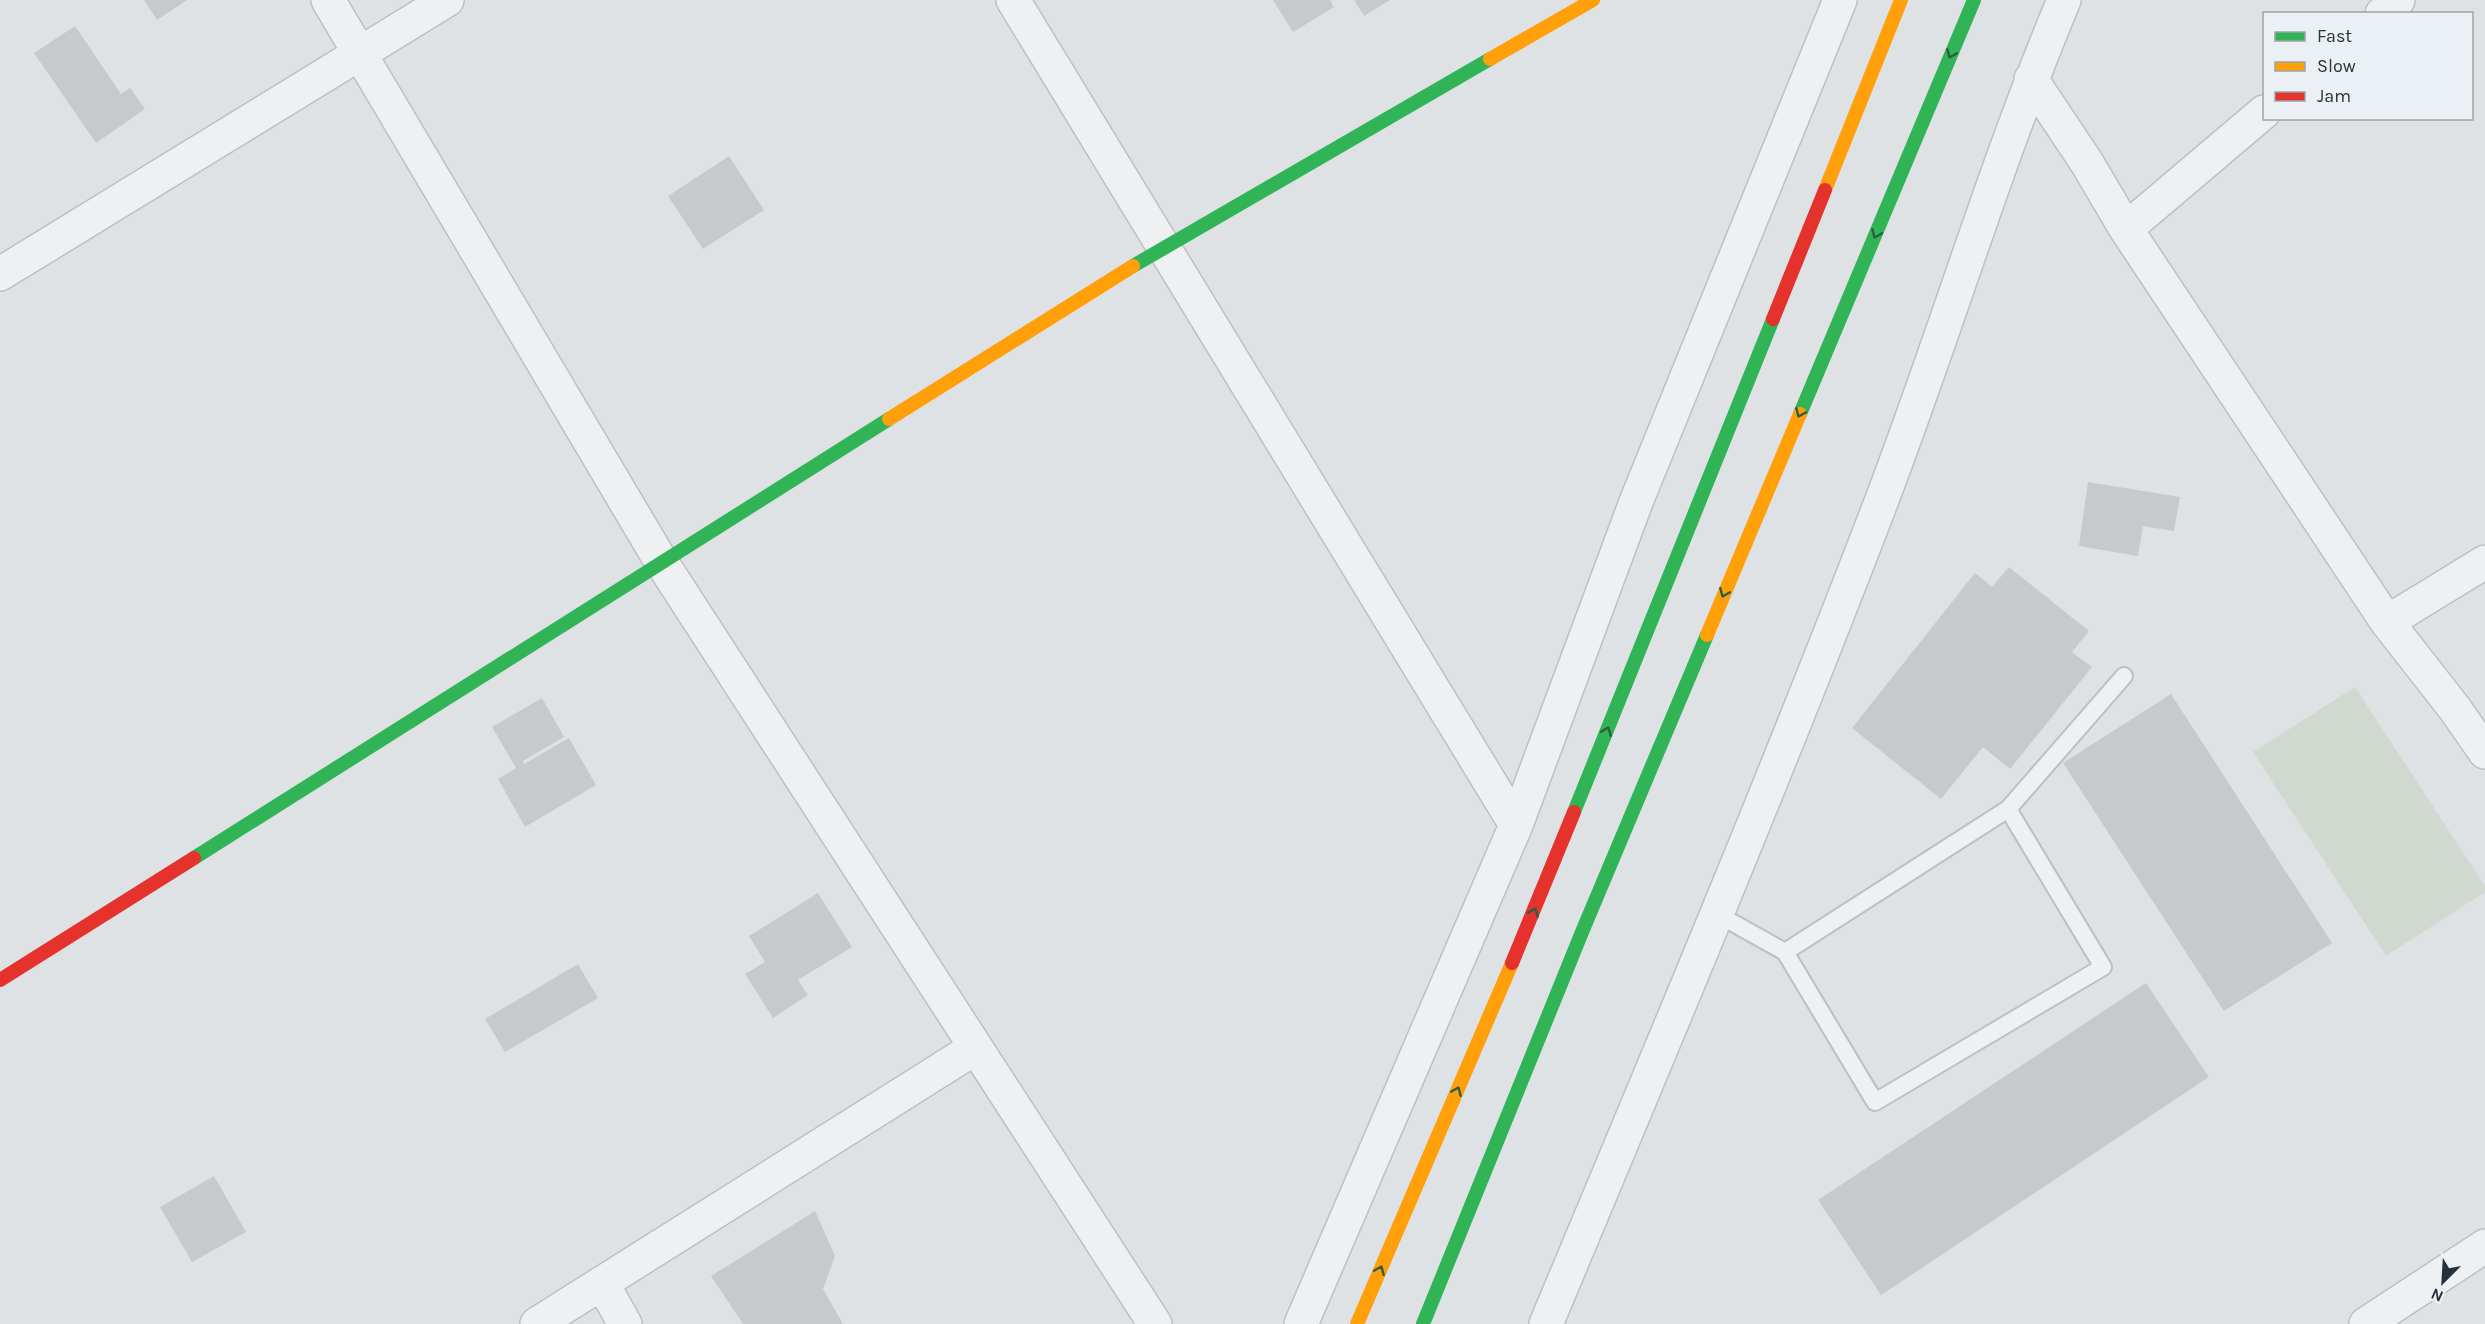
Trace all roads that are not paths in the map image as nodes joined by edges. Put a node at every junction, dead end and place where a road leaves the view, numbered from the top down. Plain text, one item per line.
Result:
1 (328, 0) edge
2 (447, 0) edge
3 (1013, 0) edge
4 (1593, 0) edge
5 (1840, 0) edge
6 (1901, 0) edge
7 (1974, 0) edge
8 (2064, 0) edge
9 (2398, 0) edge
10 (2384, 12) edge
11 (361, 54) junction
12 (2031, 79) junction
13 (2263, 114) edge
14 (2126, 228) junction
15 (1164, 246) junction
16 (0, 274) edge
17 (662, 562) junction
18 (2485, 562) edge
19 (2386, 622) junction
20 (2124, 676) dead end
21 (2485, 752) edge
22 (2008, 809) junction
23 (1516, 825) junction
24 (1717, 914) junction
25 (1785, 952) junction
26 (0, 980) edge
27 (975, 1048) junction
28 (2485, 1246) edge
29 (602, 1283) junction
30 (537, 1324) edge
31 (625, 1324) edge
32 (1155, 1324) edge
33 (1301, 1324) edge
34 (1357, 1324) edge
35 (1423, 1324) edge
36 (1546, 1324) edge
37 (2366, 1324) edge

1 - 11 street
2 - 11 street
3 - 15 street
4 - 15 main road
5 - 23 street
34 -> 6 main road
7 -> 35 main road
8 - 12 street
9 - 10 street
11 - 16 street
11 - 17 street
12 - 14 street
12 - 24 street
13 - 14 street
14 - 19 street
15 - 17 main road
15 - 23 street
17 - 26 main road
17 - 27 street
18 - 19 street
19 - 21 street
20 - 22 lane
22 - 25 lane
22 - 25 lane
23 - 33 street
24 - 25 lane
24 - 36 street
27 - 29 street
27 - 32 street
28 - 37 street
29 - 30 street
29 - 31 street

